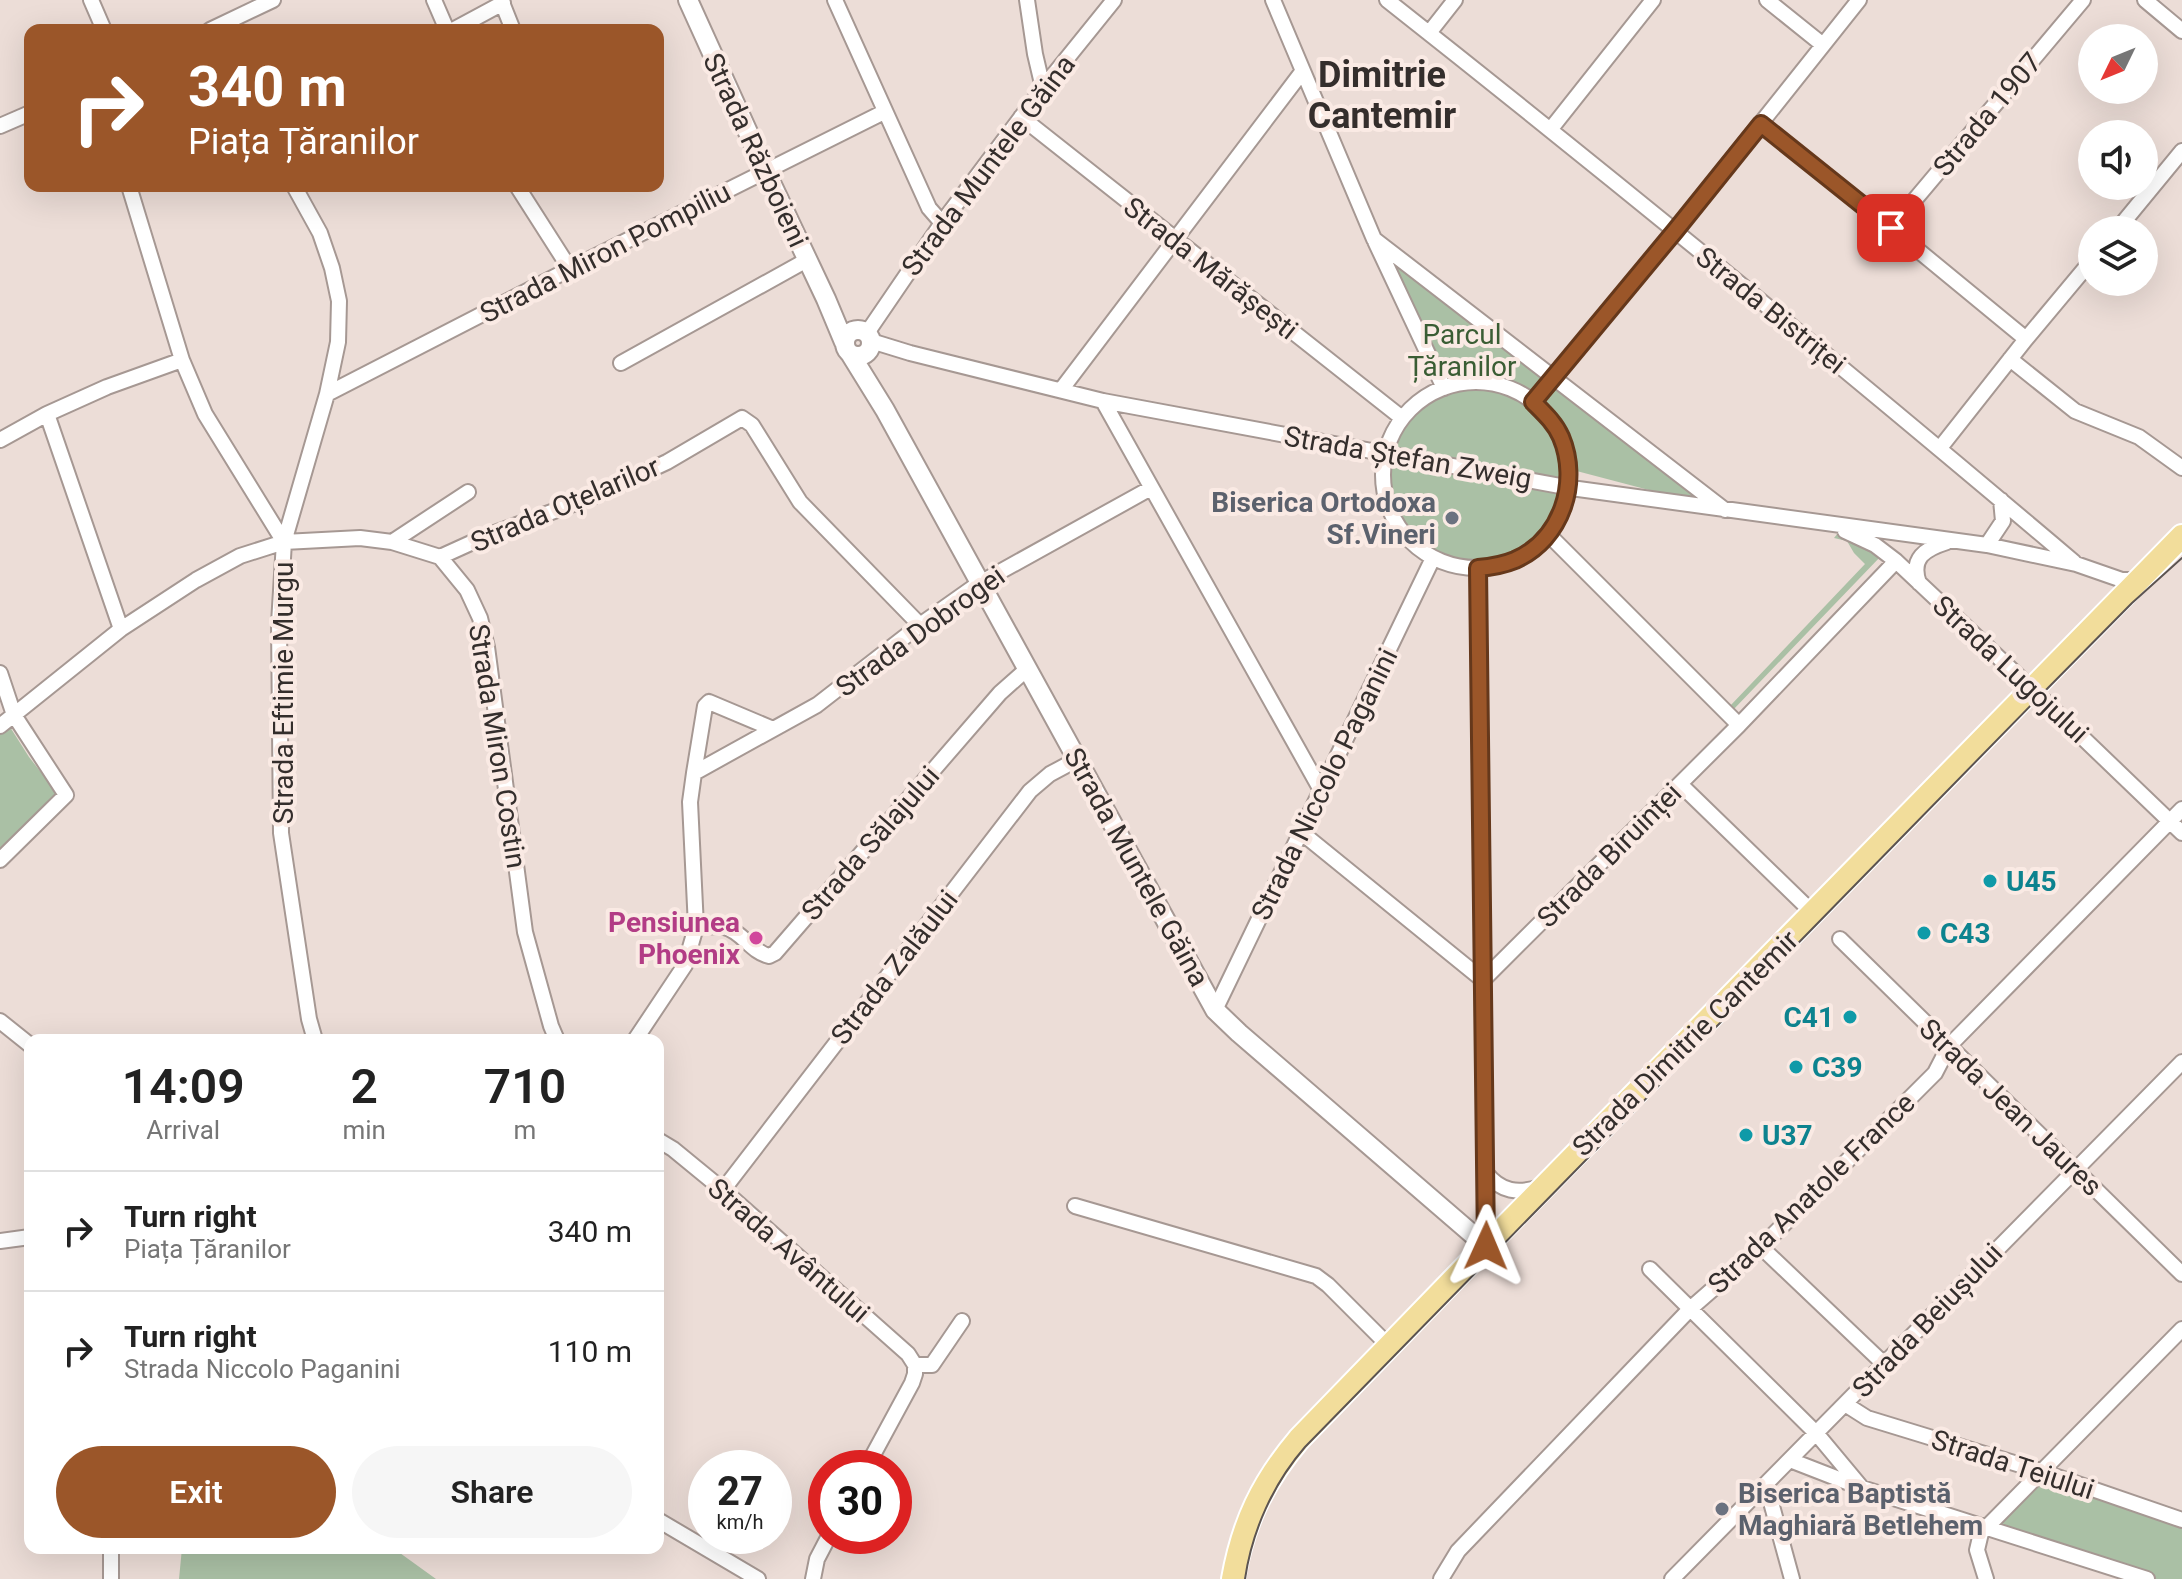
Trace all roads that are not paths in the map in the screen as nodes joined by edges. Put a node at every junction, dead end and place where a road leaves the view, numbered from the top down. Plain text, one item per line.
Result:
1 (91, 0) edge
2 (273, 0) edge
3 (434, 0) edge
4 (688, 0) edge
5 (835, 0) edge
6 (1027, 0) edge
7 (1114, 0) edge
8 (1273, 0) edge
9 (1387, 0) edge
10 (1455, 0) edge
11 (1653, 0) edge
12 (1767, 0) edge
13 (1859, 0) edge
14 (2083, 0) edge
15 (2145, 0) edge
16 (502, 2) edge
17 (101, 24) edge
18 (223, 24) edge
19 (447, 24) edge
20 (461, 24) edge
21 (511, 24) edge
22 (2182, 31) edge
23 (1429, 33) junction
24 (1823, 45) junction
25 (1302, 72) junction
26 (1043, 88) junction
27 (884, 112) junction
28 (24, 116) edge
29 (1021, 117) junction
30 (1761, 124) junction
31 (0, 126) edge
32 (1550, 130) junction
33 (2182, 151) edge
34 (766, 172) junction
35 (131, 192) edge
36 (297, 192) edge
37 (521, 192) edge
38 (2129, 216) edge
39 (942, 223) junction
40 (1891, 228) junction
41 (1675, 231) junction
42 (1374, 239) junction
43 (1174, 240) junction
44 (807, 260) junction
45 (570, 269) junction
46 (2078, 277) edge
47 (826, 299) junction
48 (867, 338) junction
49 (2026, 339) junction
50 (848, 348) junction
51 (2010, 359) junction
52 (182, 360) junction
53 (621, 363) dead end
54 (1553, 377) junction
55 (1444, 388) junction
56 (1061, 390) junction
57 (327, 394) junction
58 (1103, 401) junction
59 (1533, 402) junction
60 (885, 410) junction
61 (47, 414) junction
62 (1402, 418) junction
63 (0, 440) edge
64 (1940, 448) junction
65 (1386, 453) junction
66 (2182, 468) edge
67 (1568, 487) junction
68 (1151, 488) junction
69 (468, 492) dead end
70 (2001, 500) junction
71 (1725, 510) junction
72 (1826, 525) junction
73 (1548, 534) junction
74 (2182, 536) edge
75 (1951, 541) junction
76 (284, 542) junction
77 (392, 542) junction
78 (1987, 545) junction
79 (440, 557) junction
80 (1433, 558) junction
81 (1896, 561) junction
82 (2076, 564) junction
83 (1478, 568) junction
84 (2139, 580) junction
85 (1919, 583) junction
86 (978, 584) junction
87 (920, 625) junction
88 (121, 629) junction
89 (1027, 669) junction
90 (0, 673) edge
91 (2031, 688) junction
92 (14, 715) junction
93 (1739, 725) junction
94 (0, 726) edge
95 (773, 729) junction
96 (1078, 759) junction
97 (694, 773) junction
98 (1680, 784) junction
99 (1321, 790) junction
100 (2182, 809) edge
101 (2170, 822) junction
102 (1302, 833) junction
103 (2182, 833) edge
104 (0, 860) edge
105 (1813, 913) junction
106 (696, 927) junction
107 (1840, 939) dead end
108 (1483, 980) junction
109 (1215, 1010) junction
110 (0, 1021) edge
111 (313, 1034) edge
112 (554, 1034) edge
113 (639, 1034) edge
114 (24, 1040) edge
115 (1949, 1046) junction
116 (2182, 1062) edge
117 (664, 1144) edge
118 (2075, 1168) junction
119 (1486, 1173) junction
120 (1544, 1186) junction
121 (723, 1190) junction
122 (1075, 1206) dead end
123 (24, 1238) edge
124 (0, 1241) edge
125 (1486, 1246) junction
126 (1761, 1247) junction
127 (1650, 1269) dead end
128 (2182, 1274) edge
129 (1690, 1309) junction
130 (962, 1321) dead end
131 (2182, 1329) edge
132 (1389, 1346) junction
133 (1884, 1364) junction
134 (915, 1365) junction
135 (1845, 1404) junction
136 (1816, 1433) junction
137 (876, 1450) edge
138 (1790, 1460) junction
139 (2040, 1471) junction
140 (1766, 1484) junction
141 (1862, 1488) junction
142 (2182, 1520) edge
143 (664, 1524) edge
144 (1987, 1526) junction
145 (111, 1554) edge
146 (820, 1554) edge
147 (111, 1579) edge
148 (758, 1579) edge
149 (813, 1579) edge
150 (1233, 1579) edge
151 (1441, 1579) edge
152 (1672, 1579) edge
153 (1792, 1579) edge
154 (1986, 1579) edge
155 (2147, 1579) edge

1 - 17 street
2 - 18 street
3 - 19 street
4 - 34 street, Strada Războieni
5 - 27 street
6 - 26 street
7 - 26 street, Strada Muntele Găina
8 - 25 street
9 - 23 street, Strada Bistriței
10 - 23 street
11 - 32 street
12 - 24 street
13 - 24 street
14 - 40 street, Strada 1907
15 - 22 street
16 - 20 street
16 - 21 street
23 - 32 street, Strada Bistriței
24 - 30 street
25 - 42 street
25 - 43 street
26 - 29 street, Strada Muntele Găina
27 - 34 street, Strada Miron Pompiliu
27 - 39 street
28 - 31 street
29 - 39 street, Strada Muntele Găina
29 - 43 street, Strada Mărășești
30 - 40 street
30 - 41 street
32 - 41 street, Strada Bistriței
33 - 38 street
34 - 44 street, Strada Războieni
34 - 45 street, Strada Miron Pompiliu
35 - 52 street, Strada Eftimie Murgu
36 - 57 street
37 - 45 street
39 - 48 street, Strada Muntele Găina
40 - 49 street
41 - 54 street
41 - 64 street, Strada Bistriței
42 - 54 street
42 - 55 street
43 - 56 street
43 - 62 street, Strada Mărășești
44 - 47 street, Strada Războieni
44 - 53 street
45 - 57 street, Strada Miron Pompiliu
46 - 49 street
47 - 48 street, Strada Războieni
47 - 50 street, Strada Războieni
48 - 50 street, Strada Muntele Găina
48 - 56 street, Strada Ștefan Zweig
48 - 60 street, Strada Muntele Găina
49 - 51 street
50 - 60 street, Strada Muntele Găina
51 - 64 street
51 - 66 street
52 - 61 street
52 - 76 street, Strada Eftimie Murgu
54 - 59 street
54 - 71 street
55 - 59 street
55 - 62 street
56 - 58 street, Strada Ștefan Zweig
57 - 76 street
58 - 65 street, Strada Ștefan Zweig
58 - 68 street
59 - 67 street
60 - 86 street, Strada Muntele Găina
61 - 63 street
61 - 88 street
62 - 65 street
64 - 70 street, Strada Bistriței
65 - 67 street, Strada Ștefan Zweig
65 - 80 street
67 - 71 street, Strada Ștefan Zweig
67 - 73 street
68 - 86 street, Strada Dobrogei
68 - 99 street
69 - 77 street
70 - 78 street
70 - 82 street, Strada Bistriței
71 - 72 street, Strada Ștefan Zweig
72 - 75 street, Strada Ștefan Zweig
72 - 81 street, Strada Lugojului
73 - 83 street
73 - 93 street
74 - 84 main road, Strada Dimitrie Cantemir
75 - 78 street, Strada Ștefan Zweig
75 - 85 street
76 - 77 street
76 - 88 street
76 - 111 street, Strada Eftimie Murgu
77 - 79 street
78 - 82 street, Strada Ștefan Zweig
79 - 87 street, Strada Oțelarilor
79 - 112 street, Strada Miron Costin
80 - 83 street
80 - 99 street, Strada Niccolo Paganini
81 - 85 street, Strada Lugojului
81 - 93 street, Strada Biruinței
82 - 84 street, Strada Ștefan Zweig
83 - 108 street
84 - 91 main road, Strada Dimitrie Cantemir
85 - 91 street, Strada Lugojului
86 - 87 street, Strada Dobrogei
86 - 89 street, Strada Muntele Găina
87 - 95 street, Strada Dobrogei
88 - 92 street
89 - 96 street, Strada Muntele Găina
89 - 106 street, Strada Sălajului
90 - 92 street
91 - 101 street, Strada Lugojului
91 - 105 main road, Strada Dimitrie Cantemir
92 - 94 street
92 - 104 street
93 - 98 street, Strada Biruinței
95 - 97 street, Strada Dobrogei
95 - 97 street
96 - 109 street, Strada Muntele Găina
96 - 121 street, Strada Zalăului
97 - 106 street
98 - 105 street
98 - 108 street, Strada Biruinței
99 - 102 street, Strada Niccolo Paganini
100 - 101 street, Strada Anatole France
101 - 103 street, Strada Lugojului
101 - 115 street, Strada Anatole France
102 - 108 street
102 - 109 street, Strada Niccolo Paganini
105 - 120 main road, Strada Dimitrie Cantemir
106 - 113 street
107 - 115 street, Strada Jean Jaures
108 - 119 street
109 - 125 street, Strada Muntele Găina
110 - 114 street
115 - 118 street, Strada Jean Jaures
115 - 126 street, Strada Anatole France
116 - 118 street, Strada Beiușului
117 - 121 street, Strada Avântului
118 - 128 street, Strada Jean Jaures
118 - 133 street, Strada Beiușului
119 - 120 street
119 - 125 street
120 - 125 main road, Strada Dimitrie Cantemir
121 - 134 street, Strada Avântului
122 - 132 street
123 - 124 street
125 - 132 main road, Strada Dimitrie Cantemir
126 - 129 street, Strada Anatole France
126 - 133 street
127 - 129 street
129 - 136 street
129 - 151 street, Strada Anatole France
130 - 134 street
131 - 139 street
132 - 150 main road, Strada Dimitrie Cantemir
133 - 135 street, Strada Beiușului
134 - 137 street
135 - 136 street, Strada Beiușului
135 - 139 street, Strada Teiului
136 - 138 street, Strada Beiușului
136 - 141 street
138 - 140 street, Strada Beiușului
138 - 141 street
139 - 142 street, Strada Teiului
139 - 144 street
140 - 152 street, Strada Beiușului
140 - 153 street
141 - 144 street
143 - 148 street
144 - 154 street
144 - 155 street
145 - 147 street
146 - 149 street

